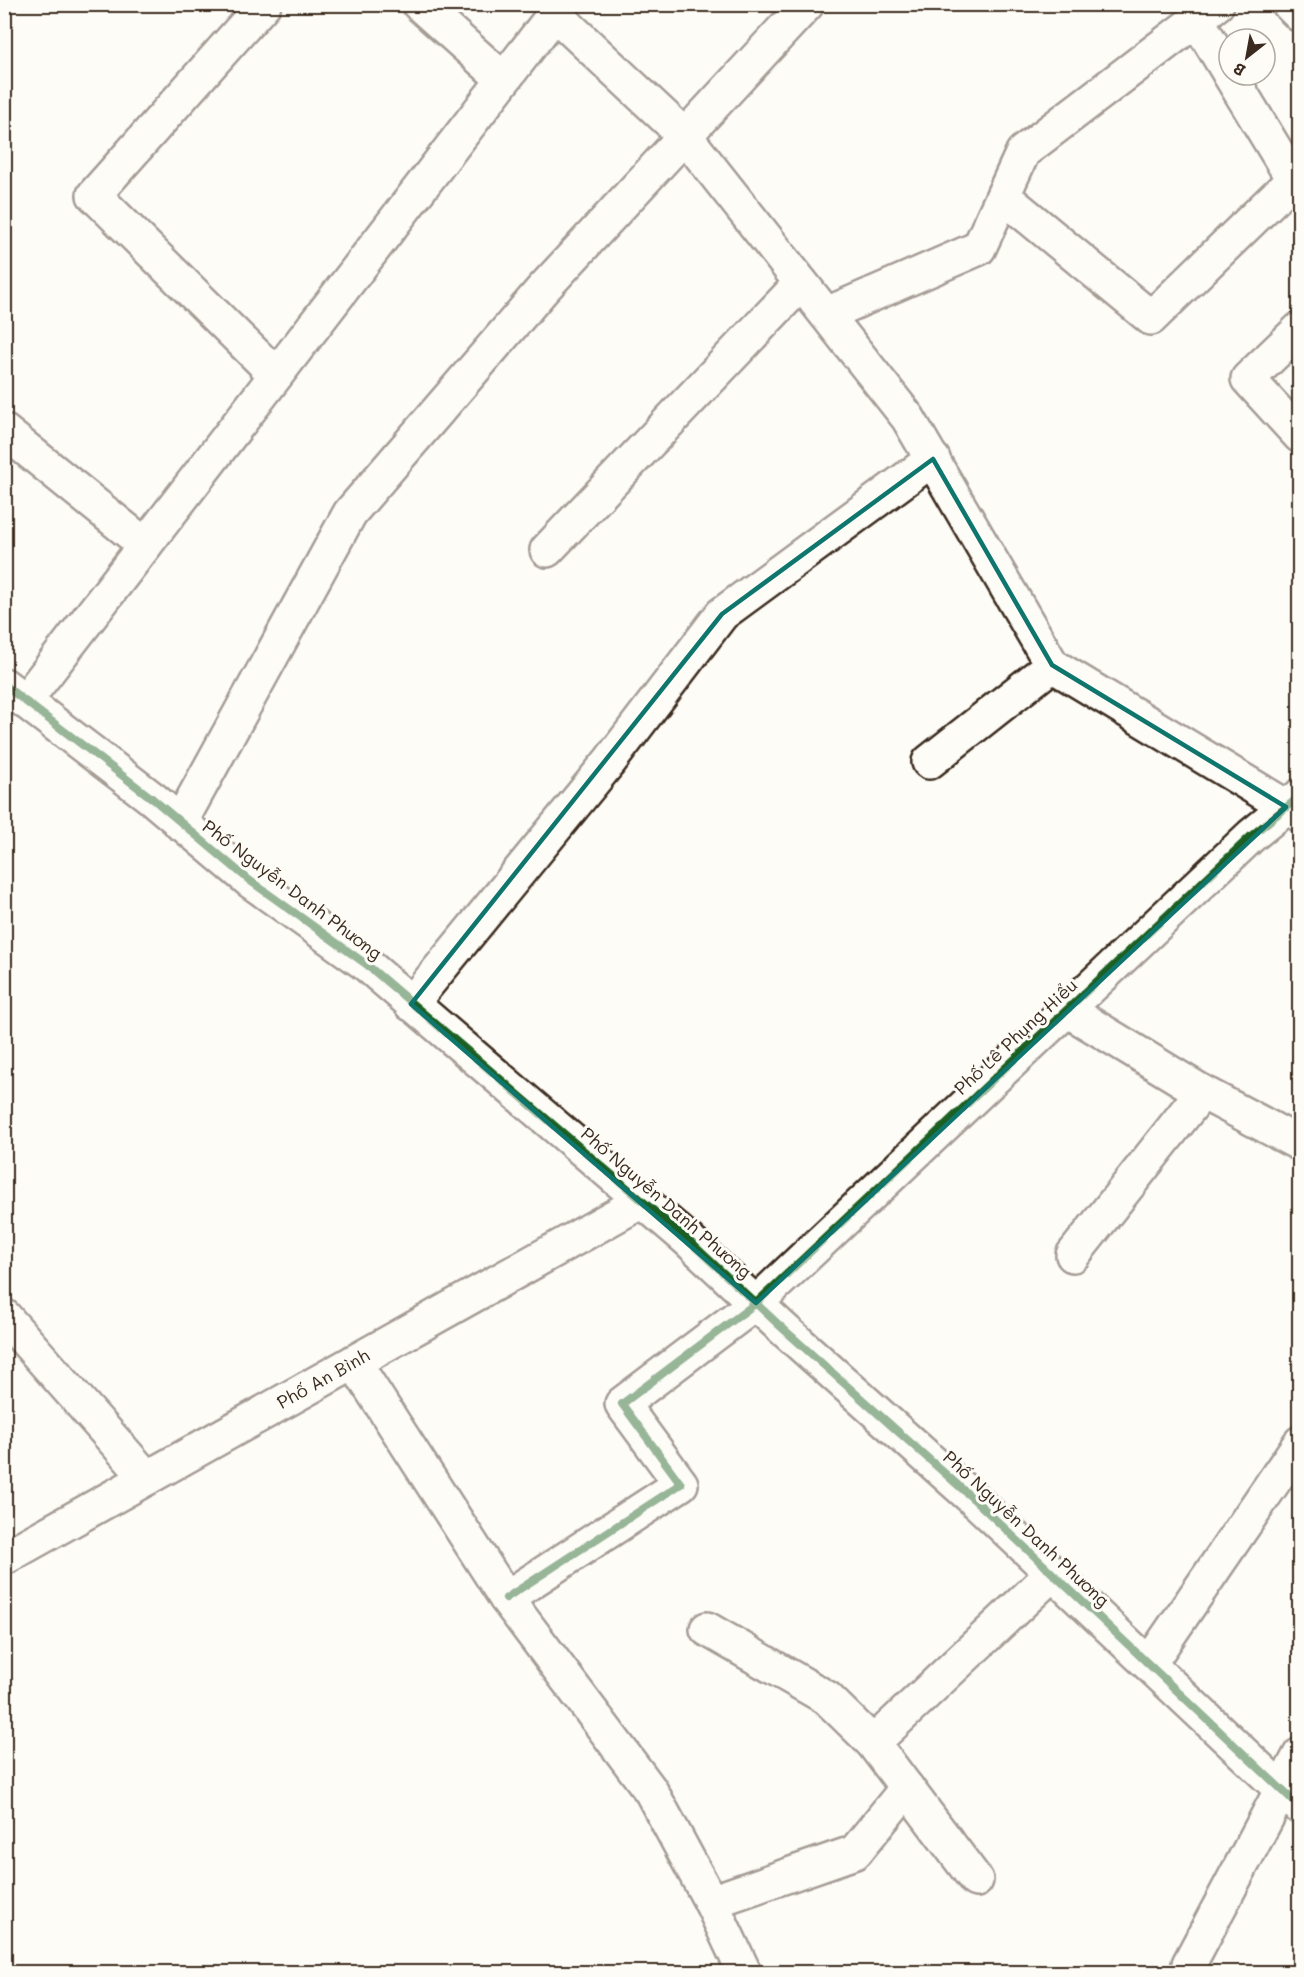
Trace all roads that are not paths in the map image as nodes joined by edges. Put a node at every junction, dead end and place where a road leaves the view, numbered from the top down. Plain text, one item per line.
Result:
1 (264, 4) edge
2 (419, 4) edge
3 (807, 4) edge
4 (1289, 4) edge
5 (558, 9) edge
6 (1207, 12) edge
7 (1299, 15) edge
8 (1217, 40) edge
9 (503, 79) junction
10 (1238, 87) edge
11 (686, 137) junction
12 (1296, 176) edge
13 (1003, 196) junction
14 (801, 283) junction
15 (827, 314) junction
16 (1299, 329) edge
17 (276, 375) junction
18 (4, 432) edge
19 (1299, 436) edge
20 (933, 459) junction
21 (145, 545) junction
22 (547, 550) dead end
23 (1052, 665) junction
24 (15, 693) edge
25 (929, 762) dead end
26 (1295, 806) edge
27 (180, 823) junction
28 (411, 1004) junction
29 (1067, 1010) junction
30 (1202, 1092) junction
31 (1299, 1144) edge
32 (642, 1201) junction
33 (1073, 1255) dead end
34 (756, 1303) junction
35 (4, 1316) edge
36 (354, 1362) junction
37 (1299, 1443) edge
38 (147, 1478) junction
39 (4, 1558) edge
40 (1053, 1573) junction
41 (506, 1598) junction
42 (707, 1629) dead end
43 (1149, 1664) junction
44 (873, 1743) junction
45 (1299, 1755) edge
46 (907, 1788) junction
47 (1290, 1798) edge
48 (976, 1880) dead end
49 (711, 1902) junction
50 (1190, 1964) dead end
51 (744, 1972) edge

1 - 17 street
2 - 9 street
3 - 11 street
4 - 7 street
5 - 9 street
5 - 11 street
6 - 8 street
6 - 13 street
9 - 17 street
10 - 12 street
11 - 14 street
11 - 27 street
12 - 13 street
13 - 15 street
14 - 15 street
14 - 22 street
15 - 20 street
16 - 19 street
17 - 21 street
18 - 21 street
20 - 23 street
20 - 28 street
21 - 24 street
23 - 25 street
23 - 26 street
24 - 27 street, Phố Nguyễn Danh Phương
26 - 29 street, Phố Lê Phụng Hiểu
27 - 28 street, Phố Nguyễn Danh Phương
28 - 32 street, Phố Nguyễn Danh Phương
29 - 30 street
29 - 34 street, Phố Lê Phụng Hiểu
30 - 31 street
30 - 33 street
32 - 34 street, Phố Nguyễn Danh Phương
32 - 36 street, Phố An Bình
34 - 40 street, Phố Nguyễn Danh Phương
34 - 41 street, Phố Lê Phụng Hiểu
35 - 38 street
36 - 38 street, Phố An Bình
36 - 41 street
37 - 43 street
38 - 39 street, Phố An Bình
40 - 43 street, Phố Nguyễn Danh Phương
40 - 44 street
41 - 49 street
42 - 44 street
43 - 47 street, Phố Nguyễn Danh Phương
44 - 46 street
45 - 47 street
46 - 48 street
46 - 49 street
47 - 50 street
49 - 51 street

